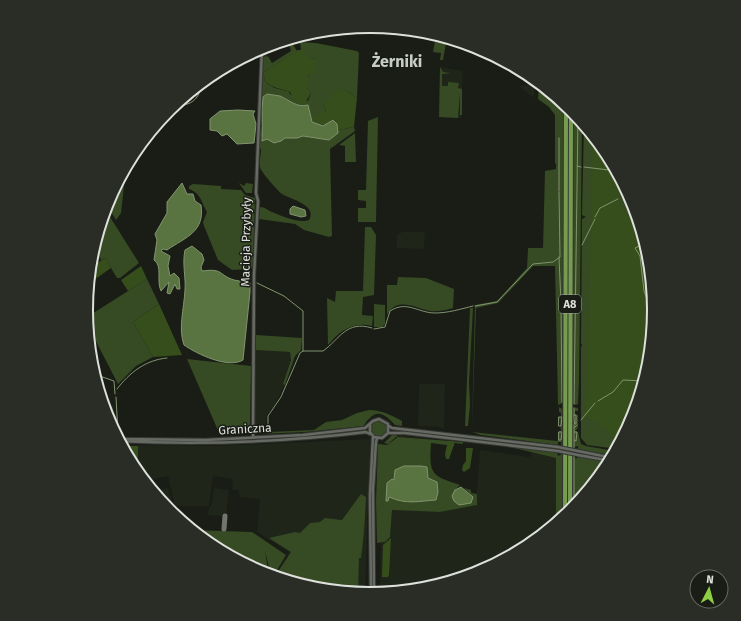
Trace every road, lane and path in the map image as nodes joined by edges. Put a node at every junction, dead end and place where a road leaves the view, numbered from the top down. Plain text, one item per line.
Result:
1 (262, 55) edge
2 (566, 113) edge
3 (571, 119) edge
4 (370, 424) junction
5 (389, 426) junction
6 (388, 433) junction
7 (372, 435) junction
8 (253, 437) junction
9 (377, 438) junction
10 (125, 439) edge
11 (126, 442) edge
12 (558, 449) junction
13 (578, 453) junction
14 (606, 457) edge
15 (604, 459) edge
16 (570, 503) edge
17 (565, 509) edge
18 (371, 588) edge
19 (374, 588) edge

1 - 8 main road, Macieja Przybyły
2 - 17 highway, A8
3 - 16 highway, A8
4 - 5 main road
4 - 7 main road
4 - 8 main road, Graniczna
5 - 6 main road
5 - 12 main road
6 - 9 main road
6 - 12 main road
7 - 9 main road
7 - 11 main road, Graniczna
7 - 18 main road
8 - 10 main road, Graniczna
9 - 19 main road
12 - 13 main road, bridge
13 - 14 main road
13 - 15 main road

